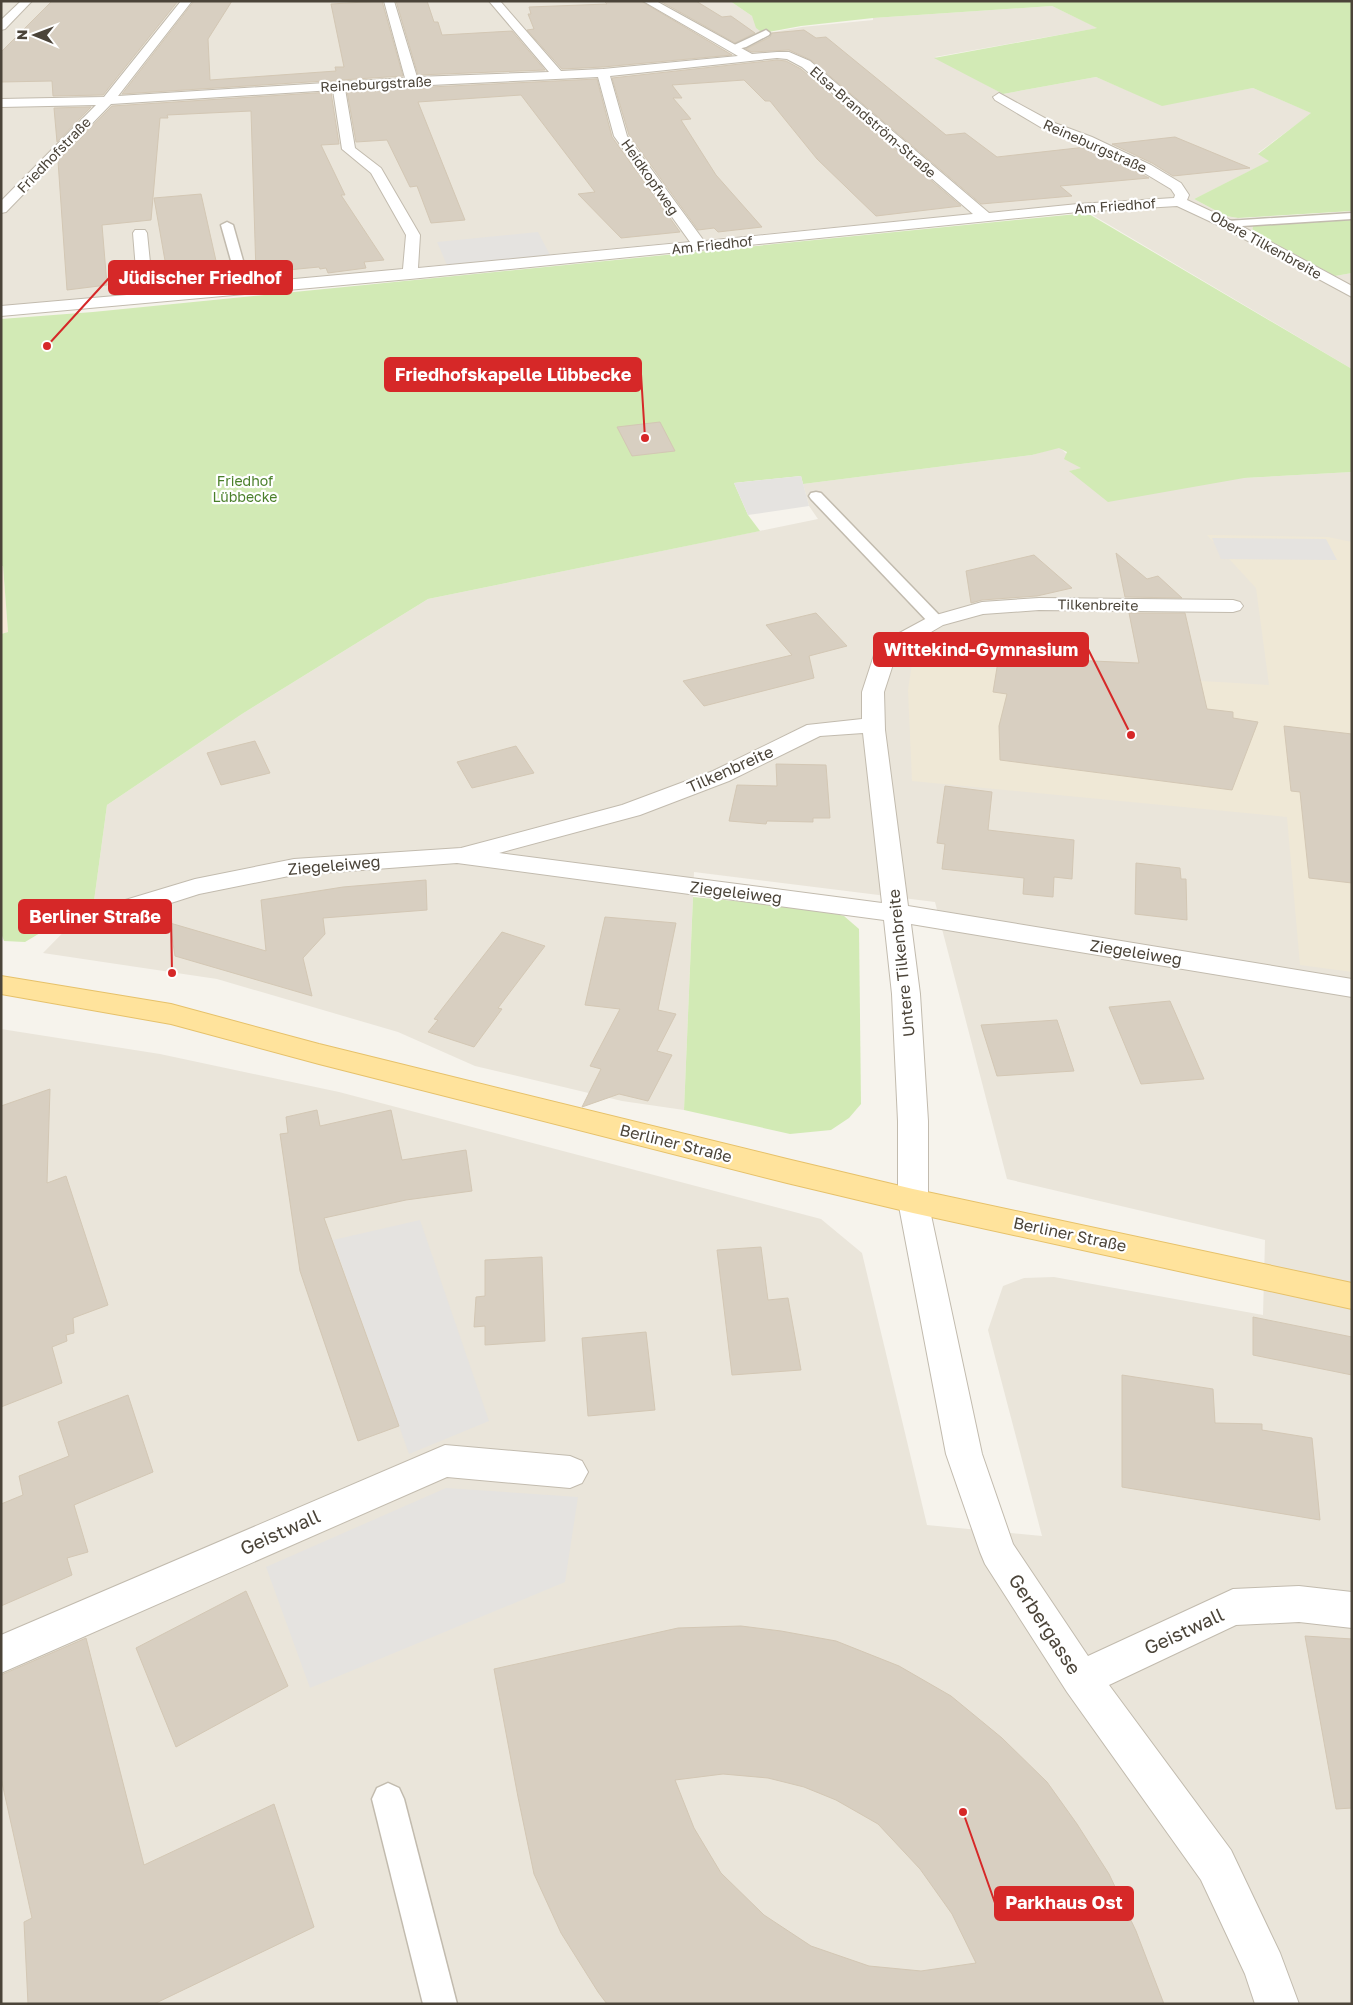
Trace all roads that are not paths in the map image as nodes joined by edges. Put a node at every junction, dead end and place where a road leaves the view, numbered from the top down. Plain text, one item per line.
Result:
1 (27, 1) edge
2 (186, 1) edge
3 (389, 1) edge
4 (494, 1) edge
5 (648, 1) edge
6 (1, 26) edge
7 (766, 33) dead end
8 (734, 47) junction
9 (749, 57) junction
10 (603, 73) junction
11 (556, 74) junction
12 (412, 81) junction
13 (338, 86) junction
14 (999, 97) dead end
15 (108, 100) junction
16 (1, 103) edge
17 (1179, 202) junction
18 (1, 209) edge
19 (1352, 216) edge
20 (985, 217) junction
21 (227, 224) dead end
22 (1227, 224) junction
23 (140, 233) dead end
24 (700, 246) junction
25 (410, 274) junction
26 (245, 289) junction
27 (1352, 292) edge
28 (146, 298) junction
29 (1, 311) edge
30 (816, 496) dead end
31 (1233, 606) dead end
32 (936, 621) junction
33 (874, 725) junction
34 (457, 855) junction
35 (121, 910) dead end
36 (896, 913) junction
37 (1, 985) edge
38 (1352, 988) edge
39 (913, 1201) junction
40 (1352, 1296) edge
41 (570, 1472) dead end
42 (1352, 1610) edge
43 (1, 1654) edge
44 (1081, 1680) junction
45 (388, 1800) dead end
46 (440, 2004) edge
47 (1278, 2004) edge

1 - 6 street
2 - 15 street, Friedhofstraße
3 - 12 street
4 - 11 street
5 - 8 street
7 - 8 lane
8 - 9 street
9 - 10 street, Reineburgstraße
9 - 20 street, Elsa-Brandström-Straße
10 - 11 street, Reineburgstraße
10 - 24 street, Heidkopfweg
11 - 12 street, Reineburgstraße
12 - 13 street, Reineburgstraße
13 - 15 street, Reineburgstraße
13 - 25 street
14 - 17 street, Reineburgstraße
15 - 16 street, Reineburgstraße
15 - 18 street, Friedhofstraße
17 - 20 street, Am Friedhof
17 - 22 street, Obere Tilkenbreite
19 - 22 lane
20 - 24 street, Am Friedhof
21 - 26 lane
22 - 27 street, Obere Tilkenbreite
23 - 28 street
24 - 25 street, Am Friedhof
25 - 26 street, Am Friedhof
26 - 28 street, Am Friedhof
28 - 29 street, Am Friedhof
30 - 32 lane
31 - 32 street, Tilkenbreite
32 - 33 street, Tilkenbreite
33 - 34 street, Tilkenbreite
33 - 36 street, Untere Tilkenbreite
34 - 35 street, Ziegeleiweg
34 - 36 street, Ziegeleiweg
36 - 38 street, Ziegeleiweg
36 - 39 street, Untere Tilkenbreite
37 - 39 main road, Berliner Straße
39 - 40 main road, Berliner Straße
39 - 44 street, Gerbergasse
41 - 43 street, Geistwall
42 - 44 street, Geistwall
44 - 47 street, Gerbergasse
45 - 46 lane

